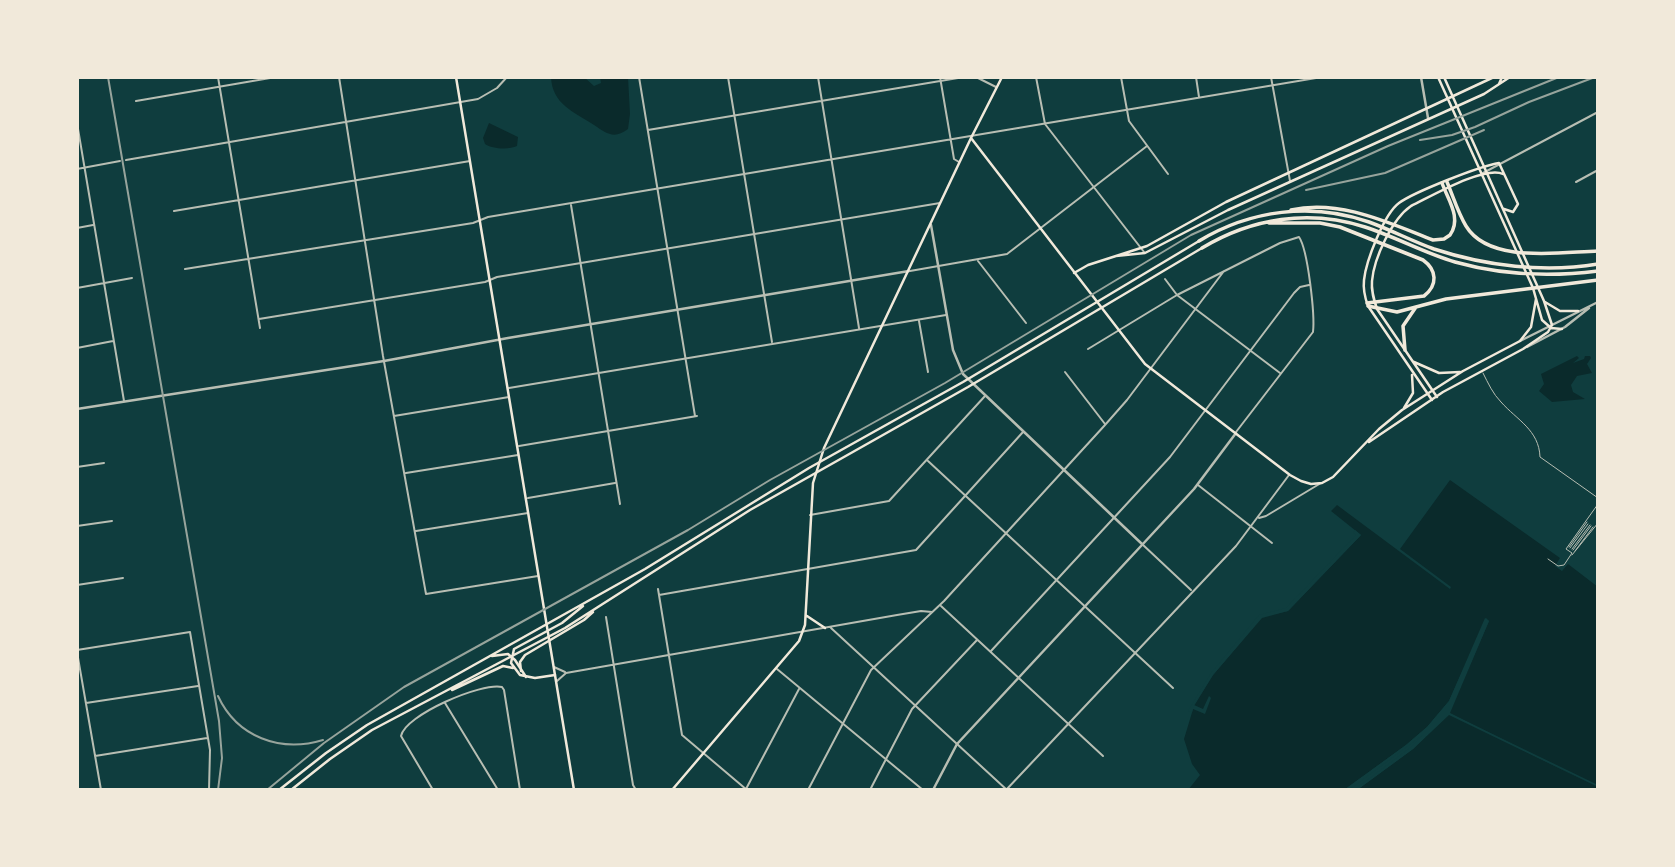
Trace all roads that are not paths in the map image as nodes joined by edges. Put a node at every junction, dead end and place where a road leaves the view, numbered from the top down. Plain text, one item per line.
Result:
1 (218, 77) edge
2 (276, 77) edge
3 (339, 77) edge
4 (456, 77) edge
5 (507, 77) edge
6 (639, 77) edge
7 (728, 77) edge
8 (818, 77) edge
9 (940, 77) edge
10 (964, 77) edge
11 (976, 77) edge
12 (1002, 77) edge
13 (1036, 77) edge
14 (1121, 77) edge
15 (1196, 77) edge
16 (1271, 77) edge
17 (1322, 77) edge
18 (1421, 77) edge
19 (1438, 77) edge
20 (1444, 77) edge
21 (1502, 77) edge
22 (1510, 77) edge
23 (1491, 78) edge
24 (941, 81) junction
25 (1273, 86) junction
26 (220, 87) junction
27 (997, 87) junction
28 (1497, 87) junction
29 (1200, 98) junction
30 (136, 101) dead end
31 (822, 101) junction
32 (461, 103) junction
33 (1427, 108) junction
34 (1127, 110) junction
35 (1598, 112) edge
36 (735, 116) junction
37 (1429, 119) junction
38 (77, 122) edge
39 (347, 122) junction
40 (1045, 124) junction
41 (648, 130) junction
42 (971, 138) junction
43 (951, 140) junction
44 (230, 142) junction
45 (1147, 146) junction
46 (126, 160) dead end
47 (471, 160) junction
48 (831, 160) junction
49 (120, 161) dead end
50 (959, 162) junction
51 (1499, 163) junction
52 (85, 167) junction
53 (77, 169) edge
54 (1598, 170) edge
55 (1288, 173) junction
56 (1483, 173) junction
57 (745, 174) junction
58 (1168, 174) dead end
59 (1506, 176) junction
60 (356, 181) junction
61 (1290, 181) junction
62 (1576, 182) dead end
63 (1444, 183) junction
64 (1261, 186) junction
65 (1094, 187) junction
66 (1490, 187) junction
67 (658, 189) junction
68 (1447, 190) junction
69 (1264, 193) junction
70 (240, 200) junction
71 (570, 204) junction
72 (940, 204) junction
73 (1503, 209) junction
74 (174, 211) dead end
75 (1282, 212) junction
76 (1194, 219) junction
77 (481, 220) junction
78 (841, 220) junction
79 (1260, 224) junction
80 (94, 225) junction
81 (931, 225) junction
82 (1197, 225) junction
83 (77, 228) edge
84 (1040, 229) junction
85 (754, 234) junction
86 (1199, 241) joint
87 (365, 242) junction
88 (667, 248) junction
89 (1140, 248) junction
90 (1202, 248) joint
91 (1598, 251) edge
92 (1145, 253) junction
93 (1116, 256) junction
94 (249, 258) junction
95 (978, 260) junction
96 (580, 263) junction
97 (1598, 264) edge
98 (939, 266) junction
99 (185, 269) dead end
100 (908, 271) junction
101 (1224, 271) junction
102 (1598, 271) edge
103 (1074, 273) junction
104 (132, 278) dead end
105 (491, 279) junction
106 (1165, 279) dead end
107 (1598, 280) edge
108 (851, 281) junction
109 (104, 283) junction
110 (1309, 285) junction
111 (77, 288) edge
112 (764, 295) junction
113 (1177, 295) junction
114 (1536, 299) junction
115 (374, 301) junction
116 (1544, 301) junction
117 (1598, 302) edge
118 (1375, 303) junction
119 (1367, 305) junction
120 (1416, 306) junction
121 (1592, 306) junction
122 (1196, 309) junction
123 (1377, 309) junction
124 (677, 310) junction
125 (1578, 312) junction
126 (947, 315) junction
127 (259, 319) junction
128 (919, 320) junction
129 (1026, 323) dead end
130 (590, 324) junction
131 (883, 325) junction
132 (1550, 327) junction
133 (260, 328) dead end
134 (1562, 329) junction
135 (859, 330) junction
136 (1119, 330) junction
137 (500, 340) junction
138 (114, 341) junction
139 (1520, 341) junction
140 (772, 344) junction
141 (77, 348) edge
142 (1088, 349) dead end
143 (1523, 349) junction
144 (1405, 350) junction
145 (1250, 351) junction
146 (685, 358) junction
147 (1411, 360) junction
148 (384, 361) junction
149 (1151, 368) junction
150 (1464, 371) junction
151 (1482, 371) junction
152 (928, 372) dead end
153 (1065, 372) dead end
154 (1411, 372) junction
155 (598, 373) junction
156 (1281, 374) junction
157 (508, 388) junction
158 (1433, 391) junction
159 (1428, 394) junction
160 (986, 395) junction
161 (510, 397) junction
162 (1437, 397) junction
163 (1432, 400) junction
164 (124, 401) junction
165 (77, 409) edge
166 (1205, 410) junction
167 (1402, 410) junction
168 (394, 416) junction
169 (1105, 425) junction
170 (608, 431) junction
171 (1024, 432) junction
172 (1236, 433) junction
173 (1368, 442) junction
174 (518, 446) junction
175 (519, 455) junction
176 (928, 461) junction
177 (104, 463) dead end
178 (77, 467) edge
179 (1064, 470) junction
180 (404, 474) junction
181 (1290, 474) junction
182 (617, 482) junction
183 (1322, 483) junction
184 (1197, 485) junction
185 (966, 496) junction
186 (526, 498) junction
187 (1598, 498) edge
188 (620, 504) dead end
189 (1598, 504) edge
190 (529, 513) junction
191 (810, 515) junction
192 (1114, 517) junction
193 (1258, 518) junction
194 (112, 521) dead end
195 (1598, 523) edge
196 (1589, 524) junction
197 (77, 526) edge
198 (1251, 527) junction
199 (415, 531) junction
200 (1007, 534) junction
201 (1272, 543) dead end
202 (1142, 544) junction
203 (1571, 549) junction
204 (1570, 556) junction
205 (1548, 559) dead end
206 (807, 569) junction
207 (539, 576) junction
208 (123, 578) dead end
209 (1057, 580) junction
210 (77, 585) edge
211 (658, 589) dead end
212 (1192, 591) junction
213 (659, 595) junction
214 (586, 602) junction
215 (941, 605) junction
216 (1085, 606) junction
217 (933, 612) junction
218 (805, 616) junction
219 (606, 617) dead end
220 (830, 627) junction
221 (824, 628) junction
222 (803, 631) junction
223 (977, 639) junction
224 (538, 645) junction
225 (77, 651) edge
226 (991, 651) junction
227 (1135, 652) junction
228 (669, 654) junction
229 (511, 657) junction
230 (486, 658) junction
231 (614, 664) junction
232 (554, 667) junction
233 (874, 667) junction
234 (514, 668) junction
235 (776, 669) junction
236 (521, 671) junction
237 (566, 673) junction
238 (555, 675) junction
239 (526, 677) junction
240 (1018, 677) junction
241 (556, 681) junction
242 (199, 685) junction
243 (799, 688) junction
244 (1172, 688) dead end
245 (446, 692) junction
246 (445, 702) junction
247 (86, 703) junction
248 (915, 706) junction
249 (843, 723) junction
250 (1069, 723) junction
251 (208, 738) junction
252 (957, 744) junction
253 (703, 754) junction
254 (95, 756) junction
255 (1103, 756) dead end
256 (886, 760) junction
257 (101, 790) edge
258 (209, 790) edge
259 (279, 790) edge
260 (291, 790) edge
261 (433, 790) edge
262 (498, 790) edge
263 (520, 790) edge
264 (574, 790) edge
265 (636, 790) edge
266 (672, 790) edge
267 (746, 790) edge
268 (808, 790) edge
269 (870, 790) edge
270 (923, 790) edge
271 (933, 790) edge
272 (1007, 790) edge

1 - 26 street
2 - 26 street
3 - 39 street
4 - 32 main road
5 - 32 street
6 - 41 street
7 - 36 street
8 - 31 street
9 - 24 street
10 - 24 street
11 - 27 street
12 - 27 main road
13 - 40 street
14 - 34 street
15 - 29 street
16 - 25 street
17 - 25 street
18 - 33 street
19 - 66 main road
20 - 66 main road
21 - 28 main road
22 - 28 main road
23 - 33 main road
24 - 31 street
24 - 43 street
25 - 29 street
25 - 55 street
26 - 30 street
26 - 44 street
27 - 42 main road
28 - 37 main road
29 - 34 street
31 - 36 street
31 - 48 street
32 - 39 street
32 - 47 main road
33 - 37 street
33 - 55 main road
34 - 40 street
34 - 45 street
35 - 51 street
36 - 41 street
36 - 57 street
37 - 61 main road
38 - 52 street
39 - 44 street
39 - 60 street
40 - 42 street
40 - 65 street
41 - 67 street
42 - 43 street
42 - 50 main road
42 - 84 main road
43 - 48 street
43 - 50 street
44 - 46 street
44 - 70 street
45 - 58 street
45 - 65 street
47 - 60 street
47 - 77 main road
48 - 57 street
48 - 78 street
49 - 52 street
50 - 72 main road
51 - 56 street
51 - 59 main road
51 - 63 main road
52 - 53 street
52 - 80 street
54 - 62 street
55 - 61 street
55 - 64 main road
56 - 59 main road
56 - 68 main road
57 - 67 street
57 - 85 street
59 - 73 main road
60 - 70 street
60 - 87 street
61 - 69 main road
63 - 68 highway
63 - 119 main road
64 - 69 main road
64 - 76 main road
65 - 84 street
65 - 89 street
66 - 73 main road
66 - 114 main road
67 - 71 street
67 - 88 street
68 - 75 highway
68 - 91 highway
68 - 118 main road
69 - 82 main road
70 - 74 street
70 - 94 street
71 - 77 street
71 - 96 street
72 - 78 street
72 - 81 main road
73 - 116 main road
75 - 86 highway
75 - 97 highway
76 - 82 main road
76 - 89 main road
77 - 87 street
77 - 105 main road
78 - 85 street
78 - 108 street
79 - 90 highway
79 - 102 highway
79 - 118 highway
80 - 83 street
80 - 109 street
81 - 98 street
81 - 100 main road
82 - 92 main road
84 - 95 street
84 - 103 main road
85 - 88 street
85 - 112 street
86 - 214 main road
87 - 94 street
87 - 115 street
88 - 96 street
88 - 124 street
89 - 92 street
89 - 93 main road
90 - 224 main road
92 - 93 main road
93 - 103 main road
94 - 99 street
94 - 127 street
95 - 98 street
95 - 129 street
96 - 105 street
96 - 130 street
98 - 100 street
98 - 126 street
100 - 108 street
100 - 131 main road
101 - 110 street
101 - 113 street
101 - 122 street
103 - 136 main road
104 - 109 street
105 - 115 street
105 - 137 main road
106 - 113 street
107 - 120 highway
108 - 112 street
108 - 135 street
109 - 111 street
109 - 138 street
110 - 145 street
110 - 156 street
112 - 124 street
112 - 140 street
113 - 122 street
113 - 136 street
114 - 132 main road
114 - 139 main road
115 - 127 street
115 - 148 street
116 - 125 main road
116 - 132 main road
117 - 121 street
118 - 119 highway
118 - 123 main road
119 - 123 highway
119 - 154 main road
120 - 123 highway
120 - 144 highway
121 - 125 street
121 - 134 street
122 - 145 street
122 - 149 street
123 - 144 main road
124 - 130 street
124 - 146 street
125 - 132 street
126 - 128 street
126 - 160 street
127 - 133 street
128 - 131 street
128 - 152 street
130 - 137 street
130 - 155 street
131 - 135 street
131 - 191 main road
132 - 134 main road
132 - 139 street
132 - 143 main road
134 - 143 street
135 - 140 street
136 - 142 street
136 - 149 main road
137 - 148 street
137 - 157 main road
138 - 141 street
138 - 164 street
139 - 150 main road
140 - 146 street
143 - 151 main road
144 - 147 main road
145 - 156 street
145 - 166 street
146 - 155 street
146 - 170 street
147 - 150 main road
147 - 158 main road
148 - 164 street
148 - 168 street
149 - 166 main road
149 - 169 street
150 - 158 main road
151 - 162 main road
151 - 187 lane
153 - 169 street
154 - 159 main road
154 - 167 main road
155 - 157 street
155 - 170 street
156 - 172 street
157 - 161 main road
158 - 159 main road
158 - 162 main road
159 - 163 main road
159 - 167 main road
160 - 171 street
160 - 176 street
161 - 168 street
161 - 174 main road
162 - 163 main road
163 - 173 main road
164 - 165 street
166 - 172 main road
166 - 192 street
167 - 173 main road
168 - 180 street
169 - 179 street
170 - 174 street
170 - 182 street
171 - 179 street
171 - 185 street
172 - 181 main road
172 - 184 street
173 - 183 main road
174 - 175 main road
175 - 180 street
175 - 186 main road
176 - 185 street
176 - 191 street
177 - 178 street
179 - 192 street
179 - 200 street
180 - 199 street
181 - 183 main road
181 - 193 street
182 - 186 street
182 - 188 street
183 - 193 street
184 - 198 street
184 - 202 street
185 - 200 street
185 - 206 street
186 - 190 main road
189 - 196 lane
190 - 199 street
190 - 207 main road
191 - 206 main road
192 - 202 street
192 - 209 street
193 - 198 street
194 - 197 street
195 - 204 lane
196 - 203 lane
196 - 203 lane
198 - 201 street
198 - 212 street
199 - 207 street
200 - 209 street
200 - 215 street
202 - 212 street
202 - 216 street
203 - 204 lane
204 - 205 lane
206 - 213 street
206 - 218 main road
207 - 232 main road
208 - 210 street
209 - 216 street
209 - 226 street
211 - 213 street
212 - 227 street
213 - 228 street
214 - 229 main road
214 - 230 main road
215 - 217 street
215 - 223 street
216 - 227 street
216 - 240 street
217 - 220 street
217 - 233 street
218 - 221 main road
218 - 222 main road
219 - 231 street
220 - 221 street
220 - 233 street
221 - 222 street
222 - 228 street
222 - 235 main road
223 - 226 street
223 - 248 street
224 - 229 main road
224 - 236 main road
225 - 242 street
225 - 247 street
226 - 240 street
227 - 244 street
227 - 250 street
228 - 231 street
228 - 253 street
229 - 230 main road
229 - 234 main road
229 - 236 main road
229 - 245 main road
230 - 259 main road
231 - 237 street
231 - 265 street
232 - 237 street
232 - 238 main road
233 - 248 street
233 - 249 street
234 - 239 main road
234 - 245 main road
235 - 243 street
235 - 253 main road
236 - 239 main road
237 - 241 street
238 - 239 main road
238 - 241 main road
240 - 250 street
240 - 252 street
241 - 264 main road
242 - 247 street
242 - 251 street
243 - 249 street
243 - 267 street
245 - 260 main road
246 - 261 street
246 - 262 street
246 - 263 street
247 - 254 street
248 - 252 street
248 - 256 street
249 - 256 street
249 - 268 street
250 - 255 street
250 - 272 street
251 - 254 street
251 - 258 street
252 - 271 street
252 - 272 street
253 - 266 main road
253 - 267 street
254 - 257 street
256 - 269 street
256 - 270 street

